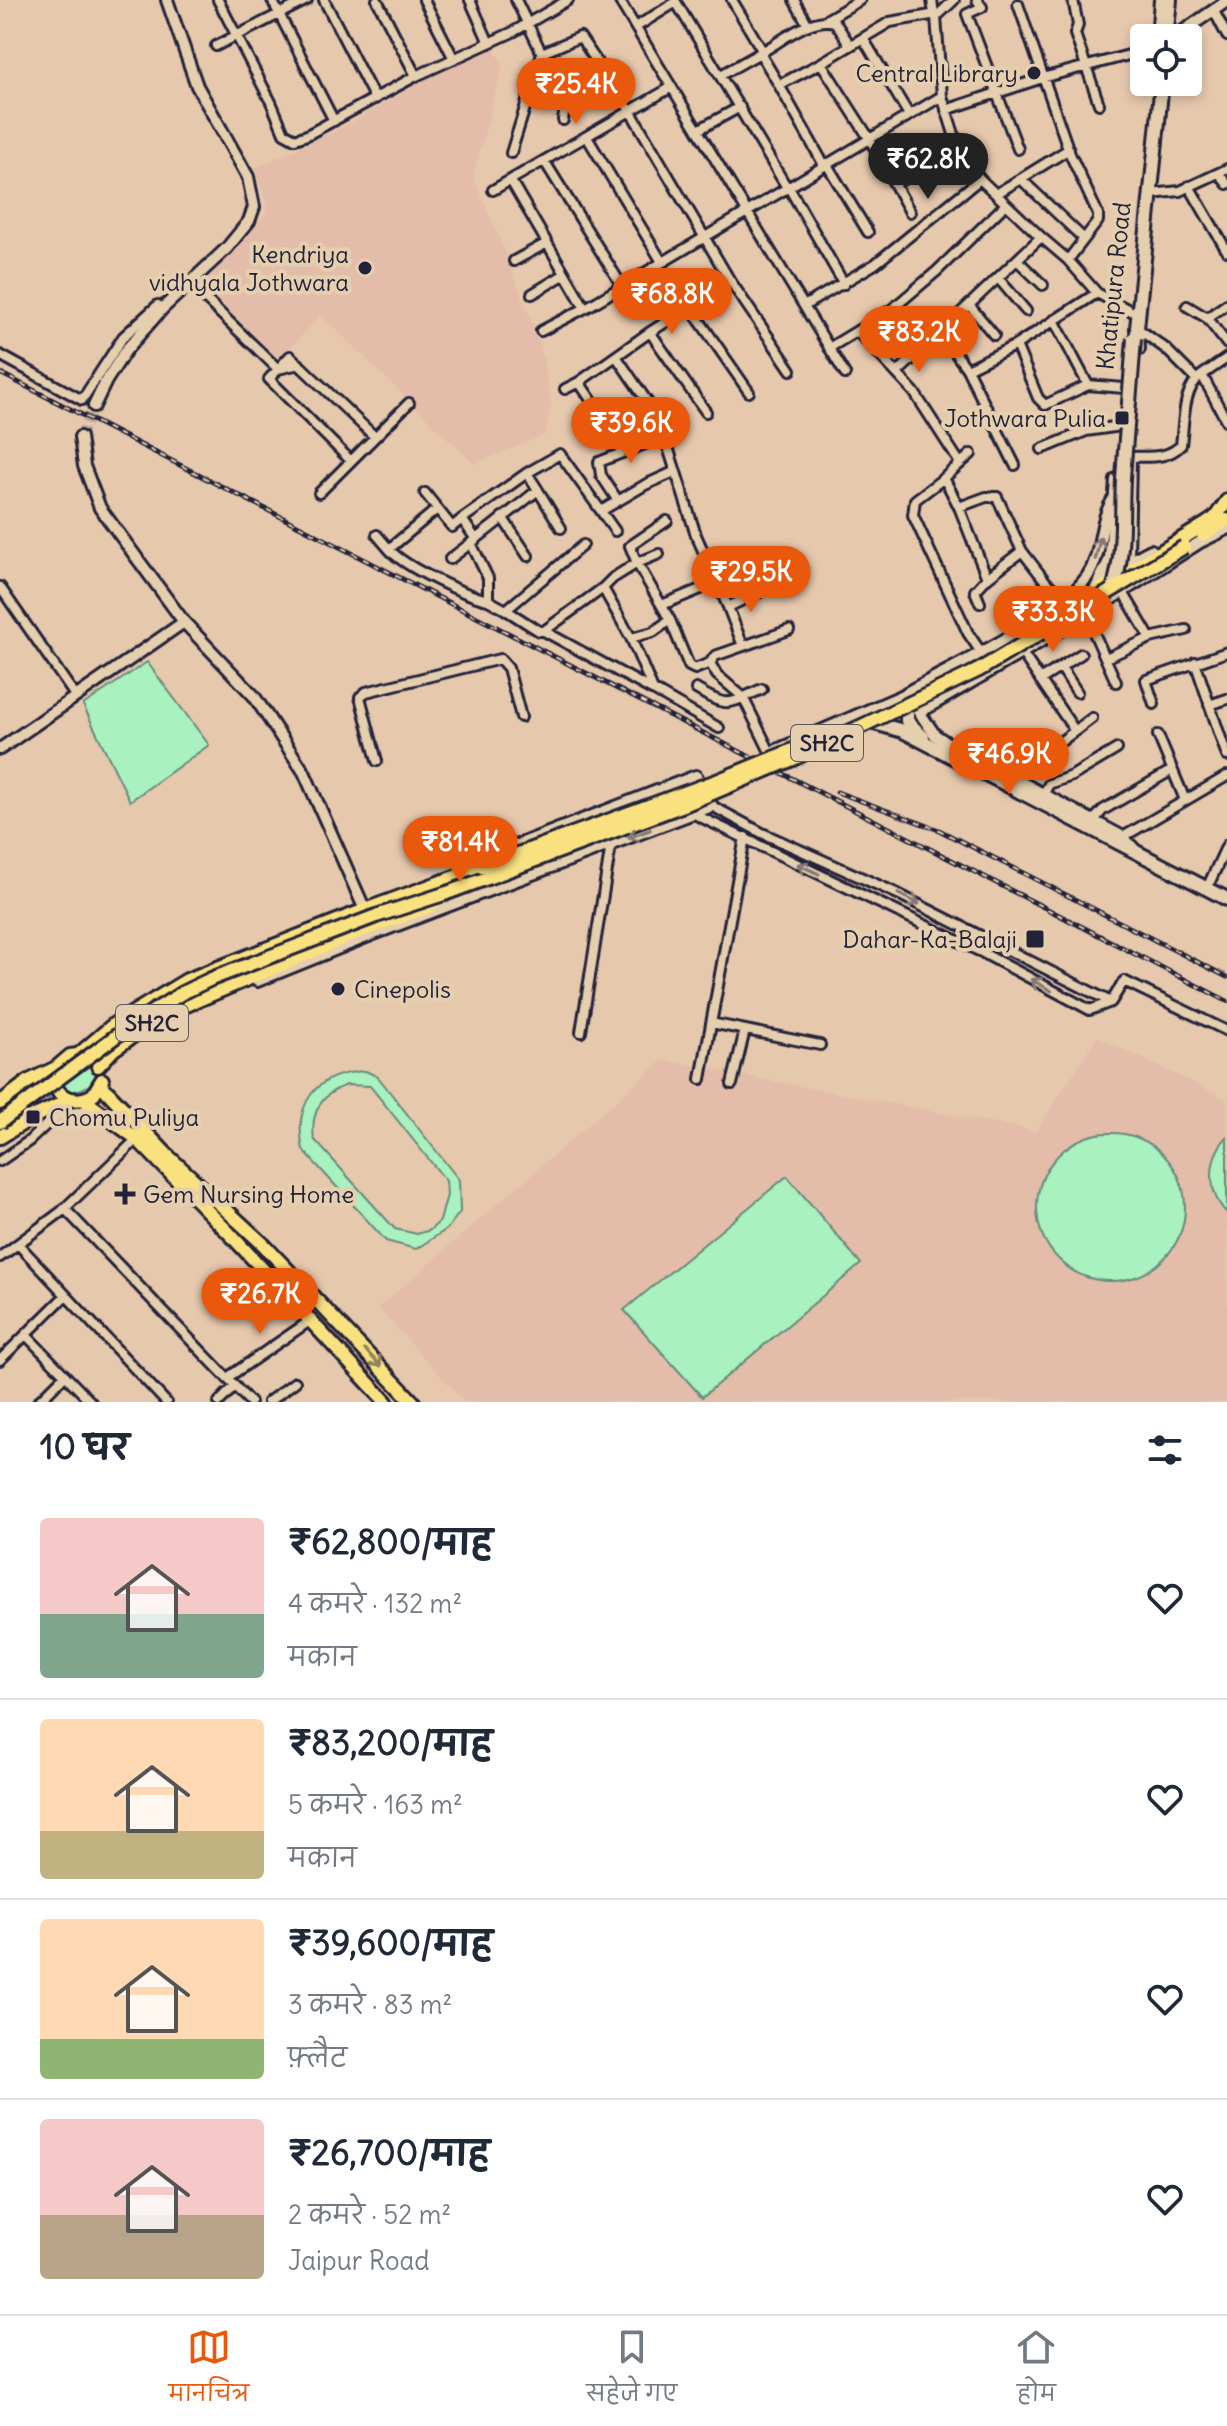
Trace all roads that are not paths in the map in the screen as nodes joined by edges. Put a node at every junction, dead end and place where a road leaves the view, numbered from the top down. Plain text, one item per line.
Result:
1 (167, 0) edge
2 (218, 0) edge
3 (272, 0) edge
4 (307, 0) edge
5 (324, 0) edge
6 (377, 0) edge
7 (424, 0) edge
8 (470, 0) edge
9 (516, 0) edge
10 (568, 0) edge
11 (619, 0) edge
12 (732, 0) edge
13 (794, 0) edge
14 (860, 0) edge
15 (932, 0) edge
16 (954, 0) edge
17 (977, 0) edge
18 (1073, 0) edge
19 (1161, 0) edge
20 (1170, 0) edge
21 (677, 1) edge
22 (1227, 1) edge
23 (1018, 4) dead end
24 (1214, 11) junction
25 (279, 14) junction
26 (935, 14) junction
27 (825, 21) junction
28 (1159, 24) edge
29 (1167, 24) edge
30 (1194, 24) edge
31 (528, 25) junction
32 (808, 25) junction
33 (636, 27) junction
34 (236, 36) junction
35 (1227, 36) edge
36 (863, 38) junction
37 (489, 43) junction
38 (850, 45) junction
39 (216, 46) dead end
40 (761, 52) junction
41 (542, 53) junction
42 (1130, 54) edge
43 (454, 59) junction
44 (821, 63) junction
45 (1086, 65) junction
46 (721, 75) junction
47 (416, 76) junction
48 (1042, 78) junction
49 (779, 85) junction
50 (672, 87) junction
51 (998, 93) junction
52 (942, 96) junction
53 (1153, 96) edge
54 (1161, 96) edge
55 (375, 99) junction
56 (1099, 104) dead end
57 (740, 107) junction
58 (946, 110) junction
59 (631, 112) junction
60 (909, 115) junction
61 (563, 120) dead end
62 (334, 121) junction
63 (698, 130) junction
64 (587, 137) junction
65 (869, 138) junction
66 (1018, 149) dead end
67 (1069, 149) junction
68 (959, 150) junction
69 (511, 153) dead end
70 (545, 162) junction
71 (825, 164) junction
72 (1223, 171) edge
73 (980, 179) junction
74 (1022, 180) junction
75 (511, 181) junction
76 (894, 184) junction
77 (1227, 184) edge
78 (787, 186) junction
79 (1189, 186) junction
80 (493, 190) dead end
81 (996, 194) junction
82 (1151, 194) junction
83 (1006, 204) junction
84 (747, 211) junction
85 (910, 212) dead end
86 (868, 232) dead end
87 (704, 237) junction
88 (1041, 237) junction
89 (1084, 239) junction
90 (547, 243) junction
91 (1227, 251) edge
92 (1017, 260) junction
93 (1068, 260) junction
94 (514, 261) dead end
95 (662, 262) junction
96 (565, 274) junction
97 (998, 278) junction
98 (729, 279) junction
99 (844, 284) junction
100 (191, 285) junction
101 (1043, 285) dead end
102 (622, 286) junction
103 (1097, 293) junction
104 (532, 294) dead end
105 (1227, 304) edge
106 (158, 305) dead end
107 (969, 305) junction
108 (804, 306) junction
109 (1187, 306) dead end
110 (690, 307) junction
111 (585, 308) junction
112 (891, 310) junction
113 (1026, 311) dead end
114 (1136, 312) junction
115 (1207, 318) junction
116 (1054, 320) junction
117 (541, 331) dead end
118 (857, 331) junction
119 (650, 332) junction
120 (940, 332) junction
121 (1135, 333) junction
122 (994, 335) dead end
123 (1227, 344) edge
124 (1016, 345) junction
125 (924, 347) junction
126 (829, 348) junction
127 (0, 355) edge
128 (616, 356) junction
129 (1227, 358) edge
130 (278, 369) junction
131 (967, 369) junction
132 (791, 370) dead end
133 (897, 373) junction
134 (845, 374) dead end
135 (1199, 377) junction
136 (579, 382) junction
137 (1088, 385) junction
138 (1124, 388) junction
139 (565, 389) dead end
140 (749, 392) dead end
141 (409, 403) dead end
142 (94, 406) tunnel mouth
143 (706, 412) dead end
144 (1227, 422) edge
145 (608, 425) dead end
146 (1121, 426) junction
147 (80, 437) tunnel mouth
148 (375, 437) junction
149 (663, 437) junction
150 (1042, 449) dead end
151 (971, 454) dead end
152 (1129, 457) junction
153 (351, 461) junction
154 (960, 463) junction
155 (1015, 465) dead end
156 (674, 472) junction
157 (527, 473) junction
158 (944, 478) junction
159 (538, 490) junction
160 (319, 493) dead end
161 (425, 493) dead end
162 (618, 501) junction
163 (1116, 501) junction
164 (959, 507) junction
165 (437, 509) junction
166 (601, 511) junction
167 (1225, 513) edge
168 (502, 517) junction
169 (462, 519) junction
170 (667, 521) dead end
171 (561, 528) dead end
172 (1208, 528) junction
173 (1227, 529) edge
174 (615, 531) dead end
175 (377, 535) dead end
176 (473, 540) junction
177 (583, 545) dead end
178 (389, 549) junction
179 (1167, 549) junction
180 (1022, 551) junction
181 (659, 554) dead end
182 (528, 556) dead end
183 (450, 559) dead end
184 (637, 563) junction
185 (987, 578) junction
186 (715, 583) junction
187 (0, 587) edge
188 (771, 587) dead end
189 (603, 588) junction
190 (1118, 590) junction
191 (1095, 592) junction
192 (1065, 599) junction
193 (488, 600) junction
194 (980, 603) dead end
195 (662, 605) junction
196 (728, 607) junction
197 (506, 610) junction
198 (1086, 615) junction
199 (670, 620) junction
200 (184, 622) junction
201 (789, 630) dead end
202 (1186, 630) dead end
203 (544, 631) junction
204 (631, 638) junction
205 (1150, 638) junction
206 (743, 646) junction
207 (981, 652) junction
208 (1227, 652) edge
209 (1022, 653) junction
210 (1081, 654) dead end
211 (1106, 658) junction
212 (1195, 662) junction
213 (710, 663) junction
214 (1061, 667) junction
215 (993, 670) junction
216 (1040, 680) junction
217 (1116, 682) dead end
218 (696, 689) dead end
219 (762, 689) dead end
220 (653, 690) junction
221 (1077, 692) dead end
222 (76, 697) junction
223 (743, 697) junction
224 (907, 699) junction
225 (1227, 699) edge
226 (1154, 704) dead end
227 (1209, 705) junction
228 (920, 712) junction
229 (521, 717) dead end
230 (1092, 718) dead end
231 (871, 722) junction
232 (719, 728) dead end
233 (1075, 731) junction
234 (1158, 735) dead end
235 (930, 746) junction
236 (0, 749) edge
237 (1117, 749) dead end
238 (1045, 753) dead end
239 (1227, 756) edge
240 (377, 761) dead end
241 (1167, 773) dead end
242 (1227, 776) edge
243 (1043, 795) junction
244 (1185, 800) junction
245 (712, 806) junction
246 (692, 813) junction
247 (1092, 822) junction
248 (762, 833) junction
249 (745, 837) junction
250 (1119, 838) junction
251 (758, 844) junction
252 (611, 845) junction
253 (1227, 845) edge
254 (458, 876) junction
255 (1207, 888) junction
256 (447, 893) junction
257 (1227, 899) edge
258 (365, 910) junction
259 (214, 994) junction
260 (1111, 1002) junction
261 (711, 1023) junction
262 (745, 1030) junction
263 (1227, 1031) edge
264 (581, 1032) dead end
265 (820, 1045) dead end
266 (78, 1055) junction
267 (98, 1066) junction
268 (56, 1068) junction
269 (701, 1079) dead end
270 (732, 1084) dead end
271 (101, 1085) junction
272 (78, 1099) junction
273 (0, 1103) edge
274 (97, 1108) junction
275 (0, 1122) edge
276 (0, 1137) edge
277 (137, 1139) junction
278 (0, 1161) edge
279 (65, 1209) junction
280 (18, 1244) junction
281 (0, 1257) edge
282 (65, 1296) junction
283 (311, 1320) junction
284 (26, 1335) junction
285 (0, 1360) edge
286 (65, 1375) junction
287 (227, 1378) junction
288 (295, 1382) dead end
289 (235, 1386) junction
290 (38, 1402) edge
291 (91, 1402) edge
292 (166, 1402) edge
293 (219, 1402) edge
294 (250, 1402) edge
295 (268, 1402) edge
296 (386, 1402) edge
297 (413, 1402) edge

1 - 100 street
2 - 34 street
3 - 25 street
4 - 25 street
5 - 55 street
6 - 47 street
7 - 43 street
8 - 37 street
9 - 31 street
10 - 31 street
11 - 33 street
12 - 40 street
13 - 32 street
14 - 27 street
15 - 26 street
16 - 26 street
17 - 51 street
18 - 45 street
19 - 28 main road
20 - 29 main road
21 - 33 street
21 - 46 street
22 - 24 street
23 - 48 street
24 - 30 street
24 - 35 street
25 - 34 street
25 - 62 street
26 - 36 street
26 - 52 street
27 - 32 street
27 - 38 street
31 - 37 street
31 - 41 street
32 - 40 street
33 - 50 street
34 - 39 street
34 - 62 street
36 - 38 street
36 - 60 street
37 - 43 street
38 - 44 street
40 - 46 street
40 - 49 street
41 - 59 street
41 - 61 street
41 - 69 street
42 - 45 street
43 - 47 street
44 - 49 street
44 - 65 street
45 - 48 street
45 - 56 street
46 - 57 street
47 - 55 street
48 - 51 street
48 - 67 street
49 - 71 street
50 - 59 street
50 - 63 street
51 - 58 street
51 - 66 street
52 - 58 street
52 - 60 street
53 - 114 main road, Khatipura Road
54 - 82 main road
55 - 62 street
57 - 63 street
57 - 78 street
58 - 68 street
59 - 64 street
59 - 87 street
60 - 65 street
63 - 84 street
64 - 70 street
64 - 95 street
65 - 71 street
65 - 76 street
67 - 74 street
67 - 89 street
68 - 73 street
68 - 76 street
70 - 75 street
70 - 102 street
71 - 78 street
71 - 86 street
72 - 77 street
72 - 79 street
73 - 81 street
73 - 99 street
74 - 81 street
74 - 89 street
75 - 80 street
75 - 90 street
76 - 85 street
78 - 84 street
78 - 99 street
79 - 82 street
79 - 91 street
81 - 83 street
82 - 114 main road
83 - 88 street
83 - 112 street
84 - 87 street
84 - 108 street
87 - 95 street
87 - 98 street
88 - 92 street
88 - 93 street
89 - 93 street
90 - 94 street
90 - 96 street
92 - 97 street
92 - 101 street
93 - 103 street
95 - 102 street
96 - 104 street
96 - 111 street
97 - 107 street
97 - 113 street
98 - 110 street
98 - 132 street
99 - 108 street
100 - 130 street
100 - 142 street
102 - 111 street
103 - 114 street
103 - 116 street
105 - 115 street
106 - 127 street
107 - 120 street
107 - 122 street
108 - 126 street
109 - 115 street
110 - 119 street
110 - 140 street
111 - 117 street
112 - 118 street
112 - 125 street
114 - 121 main road
114 - 138 main road, Khatipura Road
115 - 123 street
116 - 124 street
116 - 137 street
118 - 126 street
118 - 133 street
119 - 128 street
119 - 143 street
120 - 125 street
120 - 131 street
121 - 135 street
121 - 152 main road
121 - 190 main road, bridge
124 - 131 street
124 - 137 street
125 - 133 street
126 - 134 street
128 - 136 street
128 - 149 street
129 - 135 street
130 - 148 street
130 - 153 street
131 - 155 street
133 - 154 street
135 - 144 street
135 - 152 street
136 - 139 street
136 - 145 street
137 - 138 street
138 - 146 main road, Khatipura Road
141 - 148 street
146 - 150 street
146 - 163 main road, Khatipura Road
147 - 200 street
148 - 153 street
149 - 156 street
149 - 162 street
151 - 154 street
152 - 179 main road
153 - 160 street
154 - 158 street
156 - 162 street
156 - 186 street
157 - 159 street
157 - 166 street
157 - 169 street
158 - 164 street
158 - 207 street
159 - 168 street
159 - 171 street
161 - 165 street
162 - 166 street
163 - 191 main road, Khatipura Road
192 -> 163 street
164 - 180 street
164 - 185 street
165 - 169 street
165 - 178 street
166 - 174 street
167 - 172 main road, SH2C
168 - 176 street
168 - 182 street
169 - 176 street
170 - 184 street
172 - 179 main road
172 - 190 main road, SH2C, bridge
173 - 190 street
175 - 178 street
176 - 183 street
176 - 193 street
177 - 197 street
178 - 193 street
179 - 191 main road
180 - 185 street
180 - 192 street
181 - 184 street
184 - 189 street
184 - 195 street
185 - 194 street
186 - 195 street
186 - 196 street
187 - 222 street
188 - 196 street
189 - 203 street
189 - 204 street
190 - 198 street
190 - 205 street
190 - 224 main road, SH2C, bridge
191 - 254 main road, bridge
192 - 207 street
193 - 197 street
195 - 199 street
196 - 206 street
197 - 203 street
198 - 209 street
198 - 211 street
199 - 204 street
199 - 213 street
200 - 222 street
200 - 258 street
201 - 206 street
202 - 205 street
203 - 220 street
204 - 220 street
205 - 211 street
206 - 213 street
207 - 215 street
207 - 224 street
208 - 212 street
209 - 215 street
209 - 216 street
210 - 214 street
211 - 217 street
212 - 226 street
212 - 227 street
213 - 223 street
214 - 216 street
214 - 221 street
215 - 228 street
216 - 233 street
218 - 223 street
219 - 223 street
220 - 232 street
222 - 236 street
223 - 224 street
224 - 228 street
224 - 231 main road, SH2C, bridge
224 - 235 main road
225 - 227 street
227 - 239 street
228 - 243 street
229 - 240 street
230 - 233 street
231 - 235 main road
231 - 256 main road, SH2C, bridge
233 - 238 street
234 - 244 street
235 - 250 main road
237 - 243 street
241 - 247 street
242 - 244 street
243 - 247 street
244 - 250 street
245 - 246 street
245 - 248 street
245 - 254 street
246 - 249 street
246 -> 252 street
247 - 250 street
248 - 251 street
248 -> 260 street
249 - 251 street
249 - 261 street
250 - 255 main road
260 -> 251 street
252 - 259 street
252 - 264 street
253 - 255 street
254 - 258 main road
255 - 257 main road
256 - 259 main road, SH2C
256 - 275 main road, bridge
258 - 266 main road
259 - 267 main road, SH2C
260 - 263 street
261 - 262 street
261 - 269 street
262 - 265 street
262 - 270 street
266 - 267 main road, SH2C
266 - 268 main road
267 - 271 main road, SH2C
268 - 272 main road
268 - 273 main road
271 - 272 main road
271 -> 297 main road
272 - 274 main road
272 - 276 main road
274 - 277 main road
274 - 278 street
277 - 279 street
277 - 283 main road
279 - 280 street
279 - 287 street
280 - 281 street
280 - 282 street
282 - 284 street
282 - 292 street
283 - 287 street
283 - 296 main road
284 - 285 street
284 - 286 street
286 - 290 street
286 - 291 street
287 - 289 street
288 - 295 street
289 - 293 street
289 - 294 street

